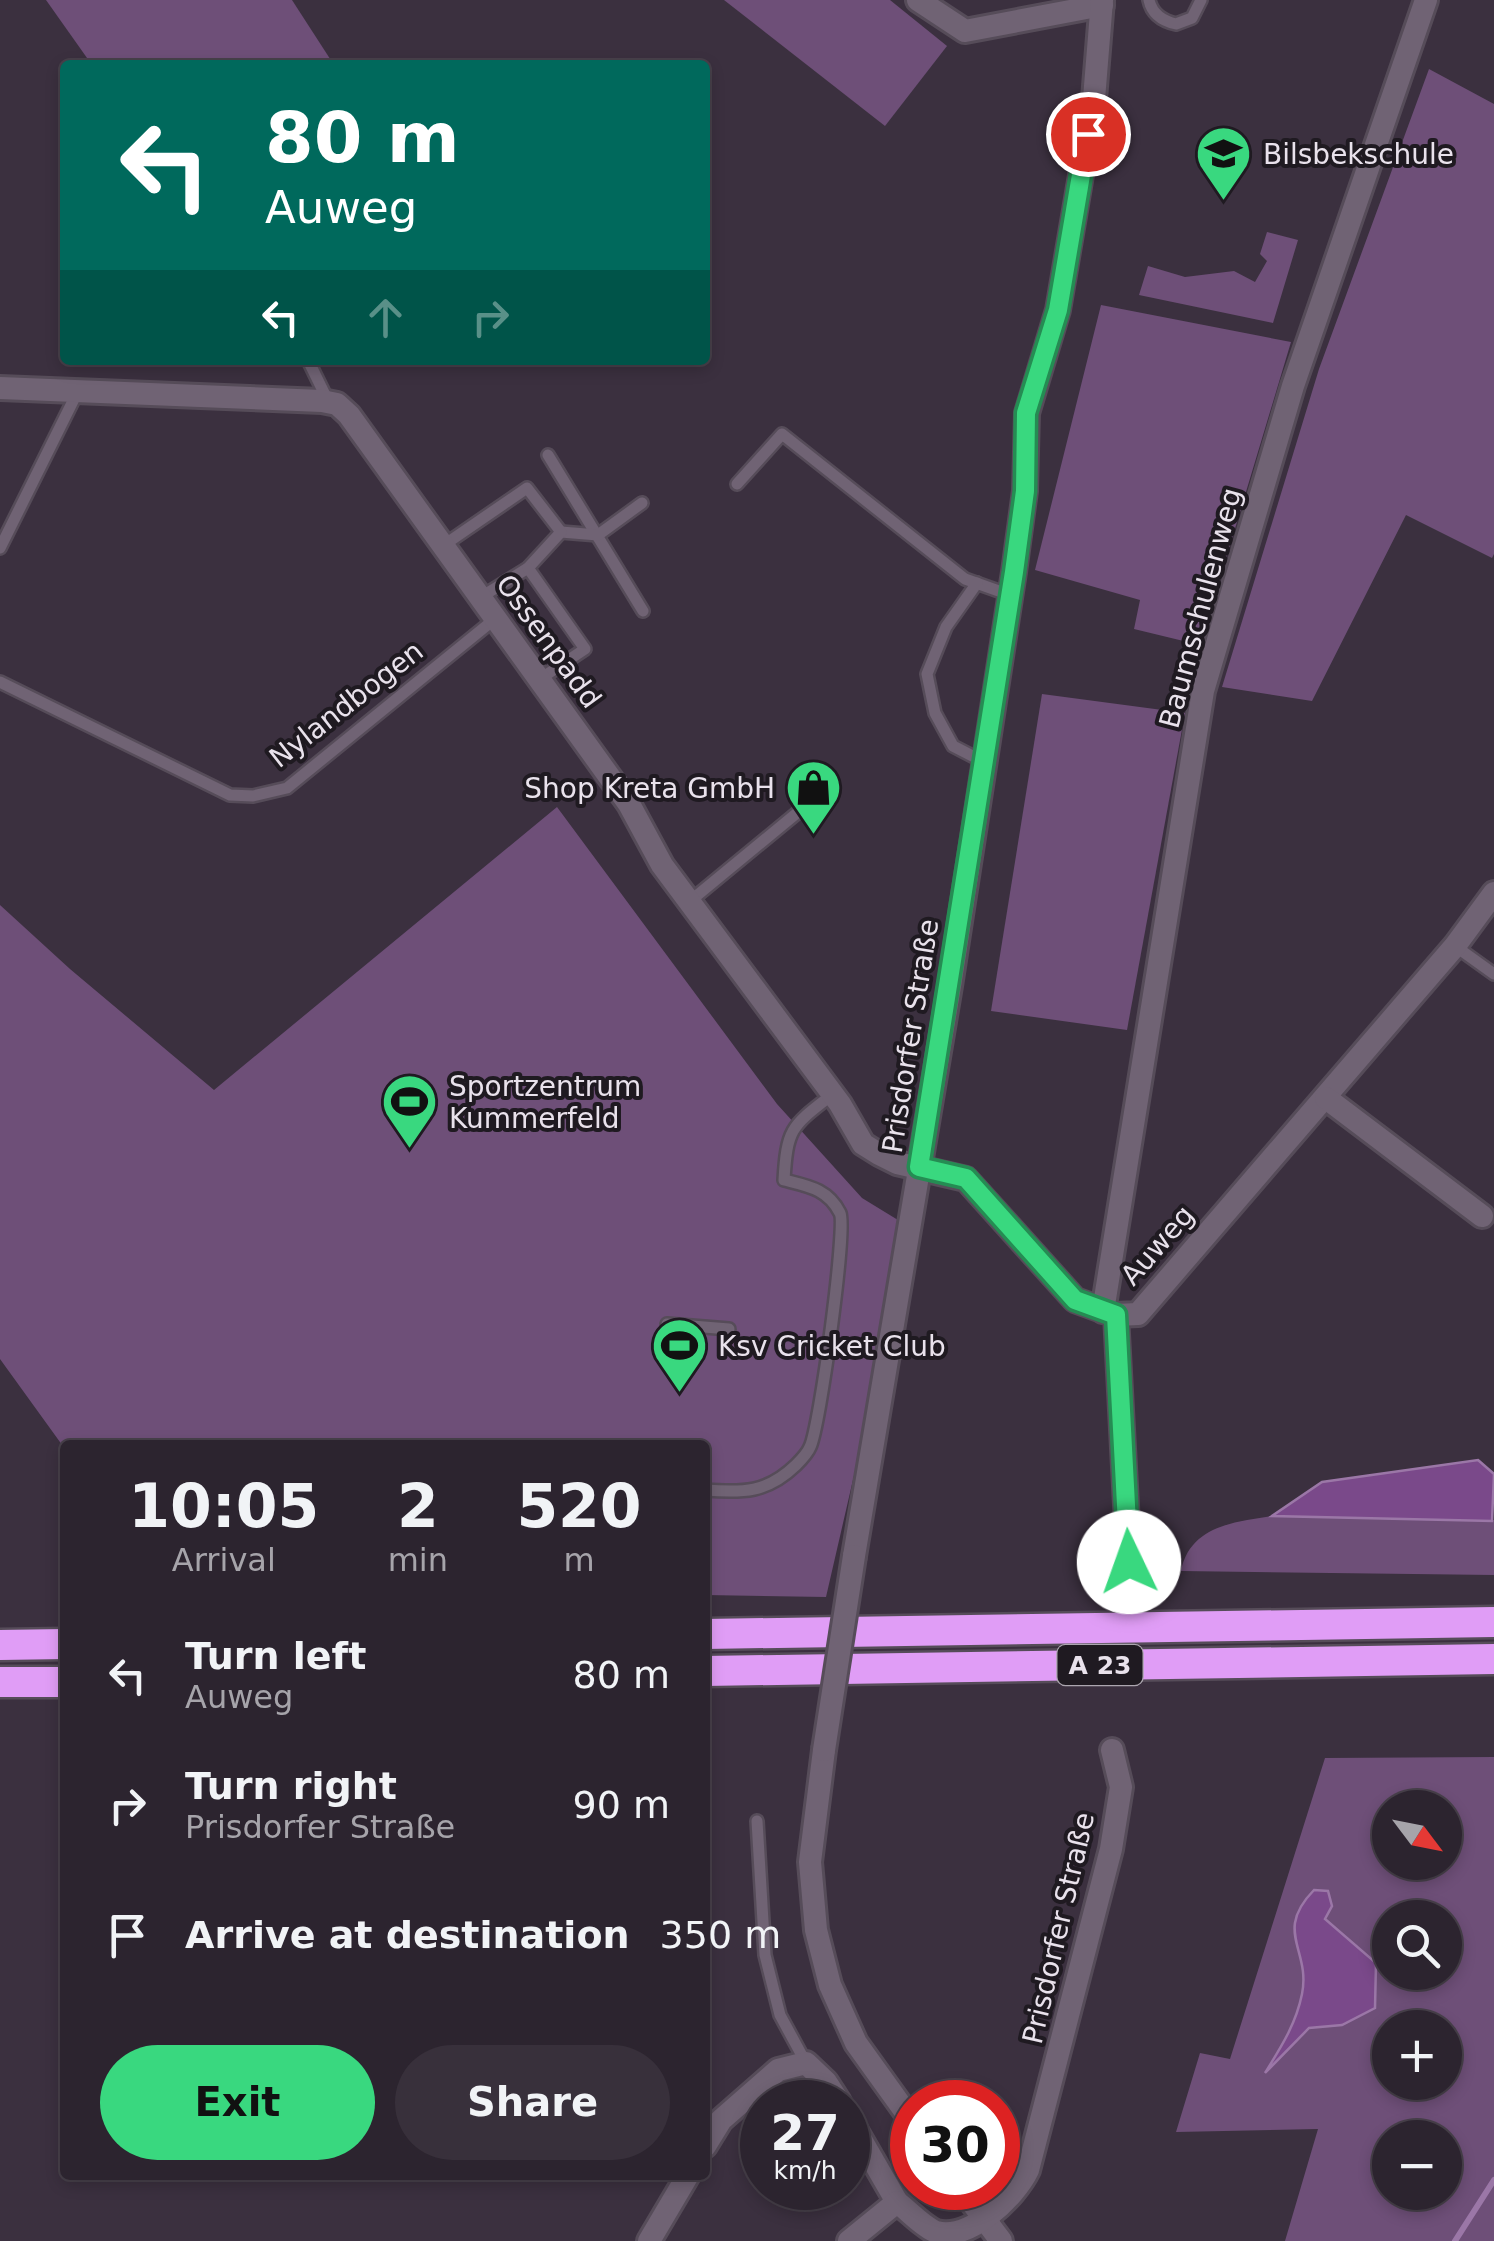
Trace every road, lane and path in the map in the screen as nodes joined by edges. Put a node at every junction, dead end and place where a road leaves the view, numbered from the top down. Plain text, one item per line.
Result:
1 (918, 0) edge
2 (1150, 0) edge
3 (1201, 0) edge
4 (1426, 0) edge
5 (1102, 3) edge
6 (310, 365) edge
7 (0, 388) edge
8 (78, 394) junction
9 (329, 403) junction
10 (548, 455) dead end
11 (737, 484) dead end
12 (642, 503) dead end
13 (560, 532) junction
14 (598, 535) junction
15 (444, 545) junction
16 (0, 548) edge
17 (528, 568) junction
18 (977, 583) junction
19 (1010, 595) junction
20 (481, 596) junction
21 (642, 611) dead end
22 (496, 618) junction
23 (540, 679) junction
24 (0, 682) edge
25 (982, 761) junction
26 (797, 812) dead end
27 (1494, 893) edge
28 (689, 902) junction
29 (1454, 946) junction
30 (1494, 974) edge
31 (833, 1094) junction
32 (1326, 1098) junction
33 (919, 1167) junction
34 (1488, 1217) edge
35 (1109, 1313) junction
36 (667, 1324) dead end
37 (729, 1330) dead end
38 (710, 1490) edge
39 (1129, 1562) dead end
40 (1494, 1622) edge
41 (710, 1634) edge
42 (60, 1644) edge
43 (0, 1645) edge
44 (1494, 1659) edge
45 (710, 1672) edge
46 (0, 1682) edge
47 (60, 1682) edge
48 (1112, 1750) dead end
49 (757, 1822) dead end
50 (806, 2063) junction
51 (824, 2080) edge
52 (890, 2090) edge
53 (710, 2138) edge
54 (870, 2154) edge
55 (685, 2180) edge
56 (890, 2188) edge
57 (890, 2208) edge
58 (908, 2210) edge
59 (977, 2210) edge
60 (984, 2220) junction
61 (649, 2241) edge
62 (848, 2241) edge
63 (1001, 2241) edge

1 - 5 street
2 - 3 lane
4 - 35 street, Baumschulenweg
5 - 19 street, Prisdorfer Straße
6 - 9 lane
7 - 8 street
8 - 9 street
8 - 16 lane
9 - 15 street, Ossenpadd
10 - 14 lane
11 - 18 lane
12 - 14 lane
13 - 14 lane
13 - 15 lane
13 - 17 lane
14 - 21 lane
15 - 20 street, Ossenpadd
17 - 20 lane
17 - 23 lane
18 - 19 lane
18 - 25 lane
19 - 25 street, Prisdorfer Straße
20 - 22 street, Ossenpadd
22 - 23 street, Ossenpadd
22 - 24 lane, Nylandbogen
23 - 28 street, Ossenpadd
25 - 33 street, Prisdorfer Straße
26 - 28 lane
27 - 29 street, Auweg
28 - 31 street, Ossenpadd
29 - 30 lane
29 - 32 street, Auweg
31 - 33 street, Ossenpadd
31 - 38 lane
32 - 34 street
32 - 35 street, Auweg
33 - 35 street, Auweg
33 - 52 street, Prisdorfer Straße, bridge
35 - 39 street, Baumschulenweg
36 - 37 lane
40 - 41 highway, A 23
42 - 43 highway
44 - 45 highway, A 23
46 - 47 highway
48 - 60 street, Prisdorfer Straße
49 - 50 lane
50 - 51 street
50 - 53 street
54 - 56 street
55 - 61 street
57 - 62 street
58 - 60 street
59 - 60 street
60 - 63 street

